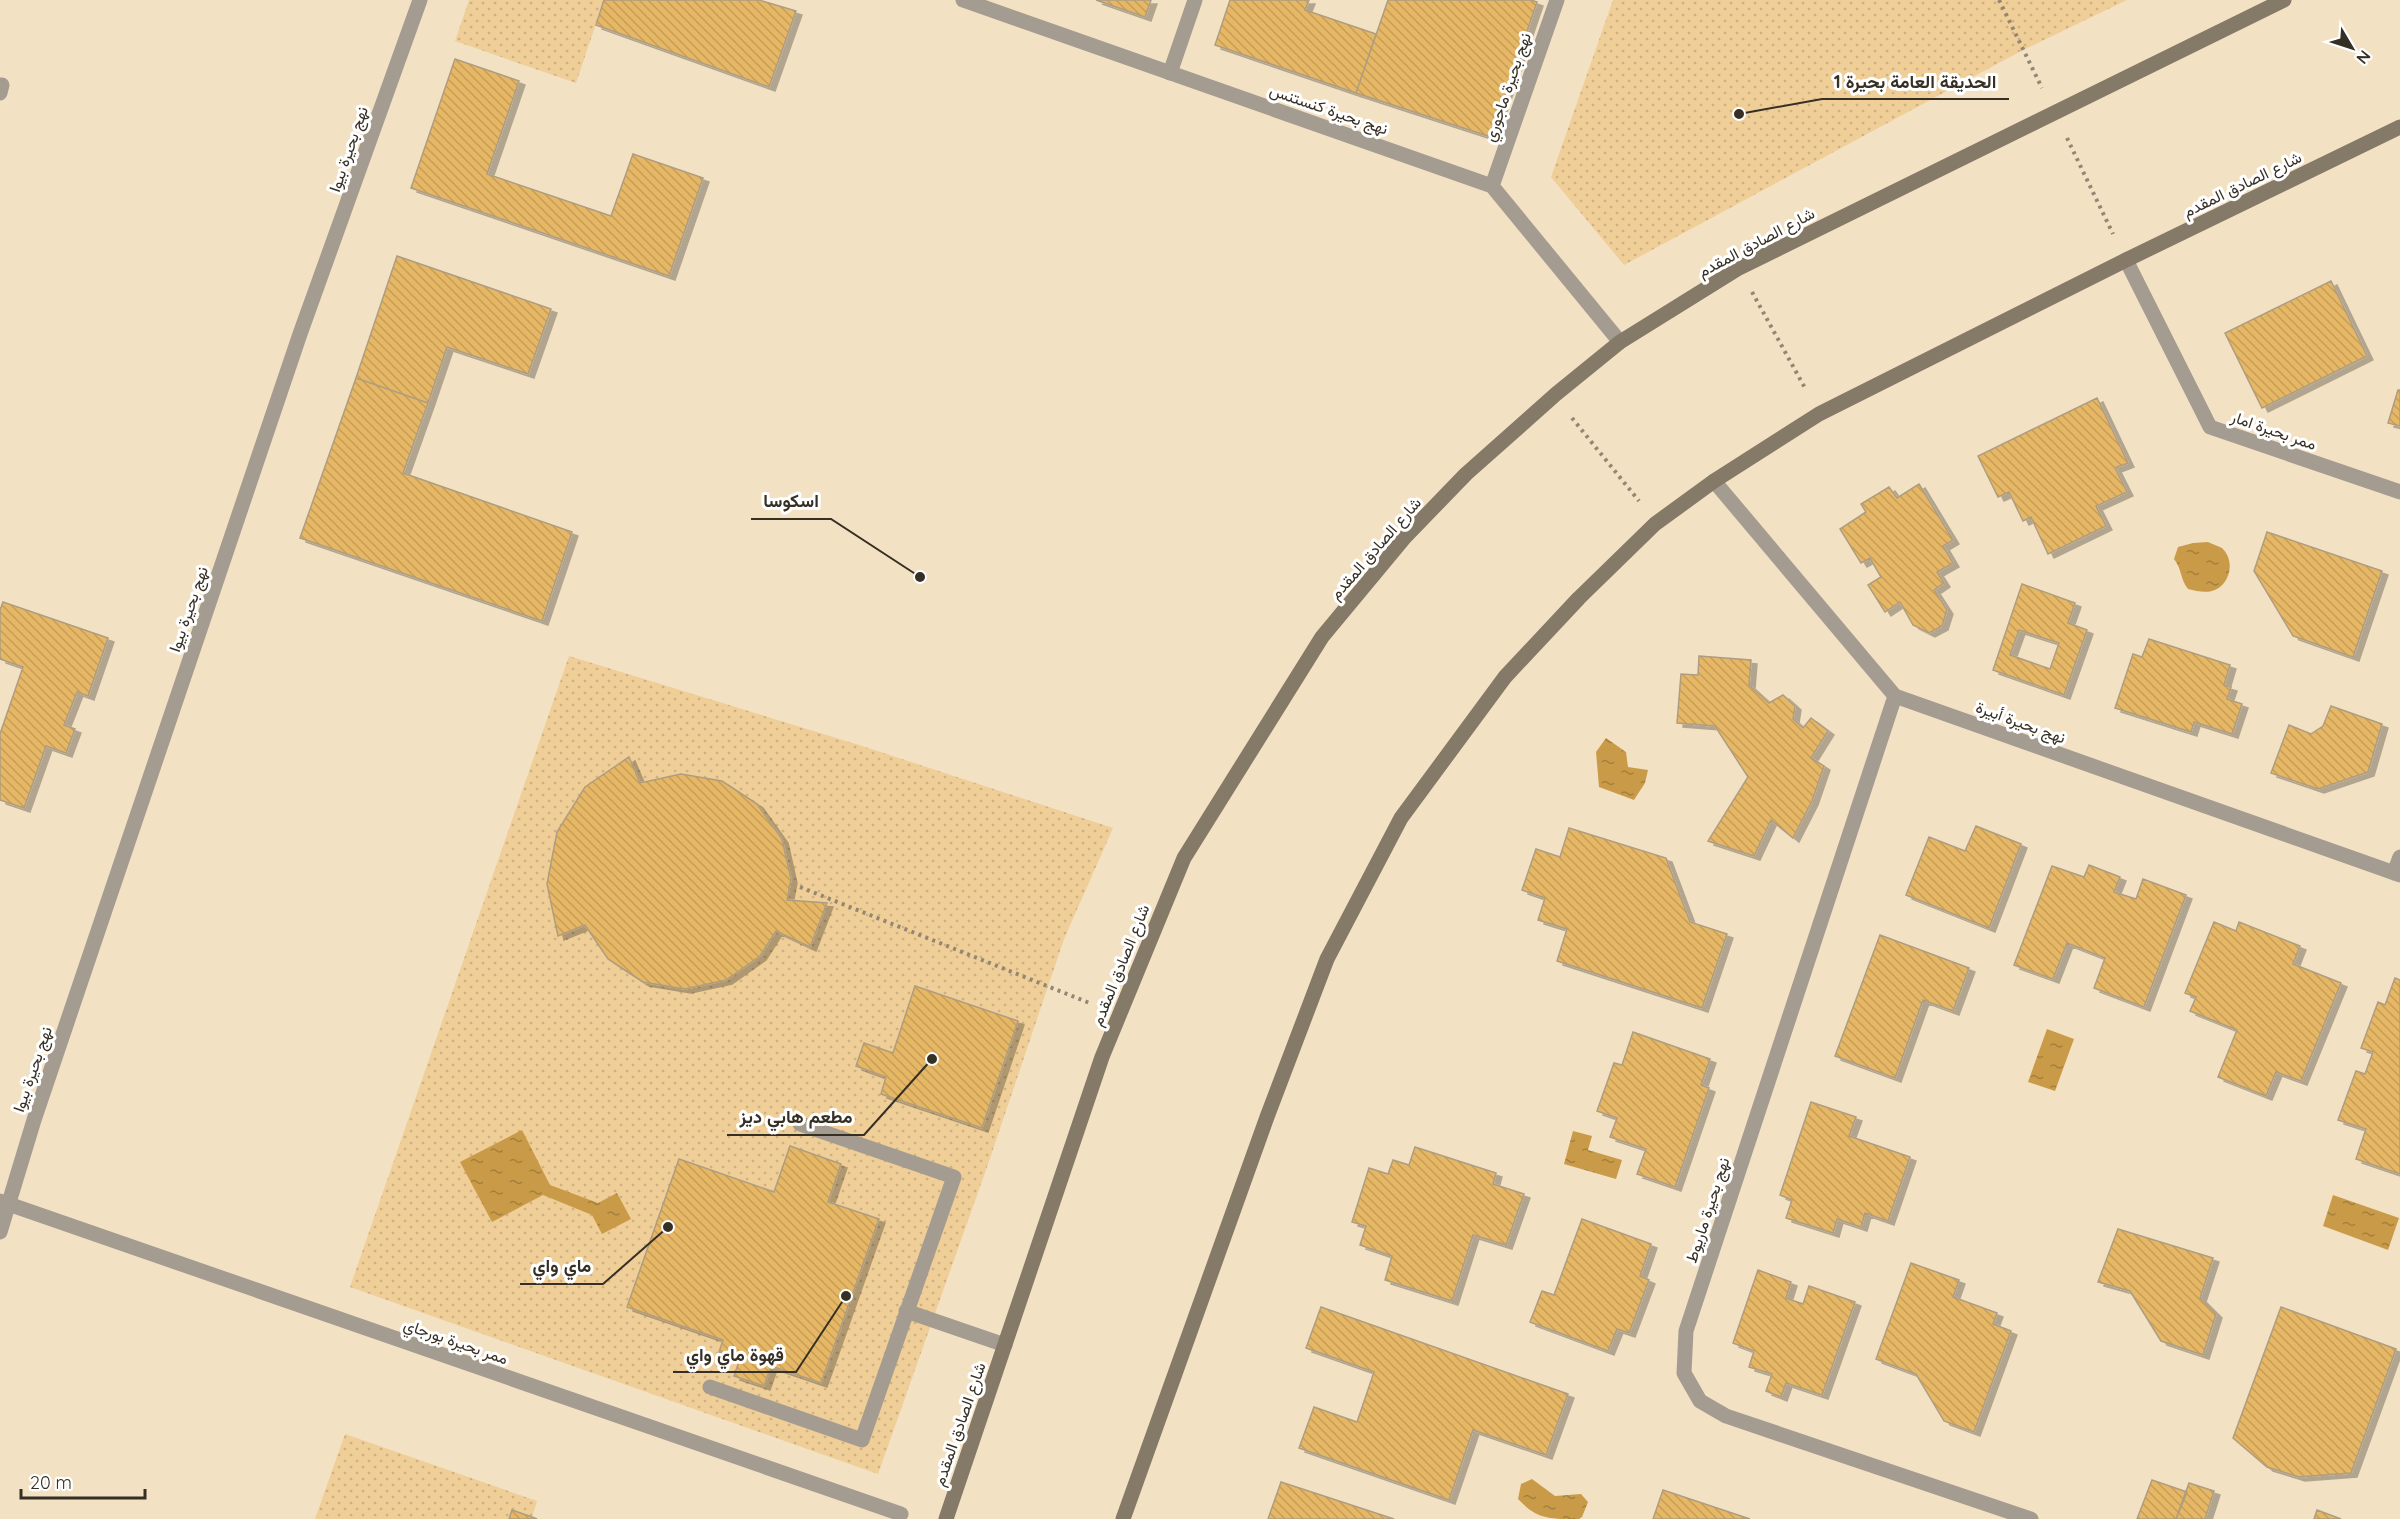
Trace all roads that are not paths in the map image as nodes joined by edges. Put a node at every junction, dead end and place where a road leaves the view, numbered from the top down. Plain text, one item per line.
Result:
1 (420, 0) edge
2 (963, 0) edge
3 (1195, 0) edge
4 (1557, 0) edge
5 (2284, 0) edge
6 (1170, 73) junction
7 (0, 85) edge
8 (0, 93) edge
9 (2400, 127) edge
10 (1492, 186) junction
11 (2126, 260) junction
12 (1620, 342) junction
13 (1714, 481) junction
14 (2400, 492) edge
15 (1895, 696) junction
16 (2400, 857) edge
17 (2397, 874) edge
18 (800, 1124) dead end
19 (4, 1203) edge
20 (0, 1232) edge
21 (906, 1311) junction
22 (1005, 1345) junction
23 (710, 1388) dead end
24 (901, 1514) dead end
25 (946, 1519) edge
26 (1123, 1519) edge
27 (2031, 1519) edge

1 - 19 street, نهج بحيرة بيوا
2 - 6 street, نهج بحيرة كنستنس
3 - 6 street
4 - 10 street, نهج بحيرة ماجوري
5 - 12 main road, شارع الصادق المقدم
6 - 10 street, نهج بحيرة كنستنس
7 - 8 street
9 - 11 main road, شارع الصادق المقدم
10 - 12 street
11 - 13 main road, شارع الصادق المقدم
11 - 14 street, ممر بحيرة امار
12 - 22 main road, شارع الصادق المقدم
13 - 15 street
13 - 26 main road, شارع الصادق المقدم
15 - 17 street, نهج بحيرة أبيرة
15 - 27 street, نهج بحيرة ماريوط
16 - 17 street
18 - 21 street
19 - 20 street, نهج بحيرة بيوا
19 - 24 street, ممر بحيرة بورجاي
21 - 22 street
21 - 23 street
22 - 25 main road, شارع الصادق المقدم

